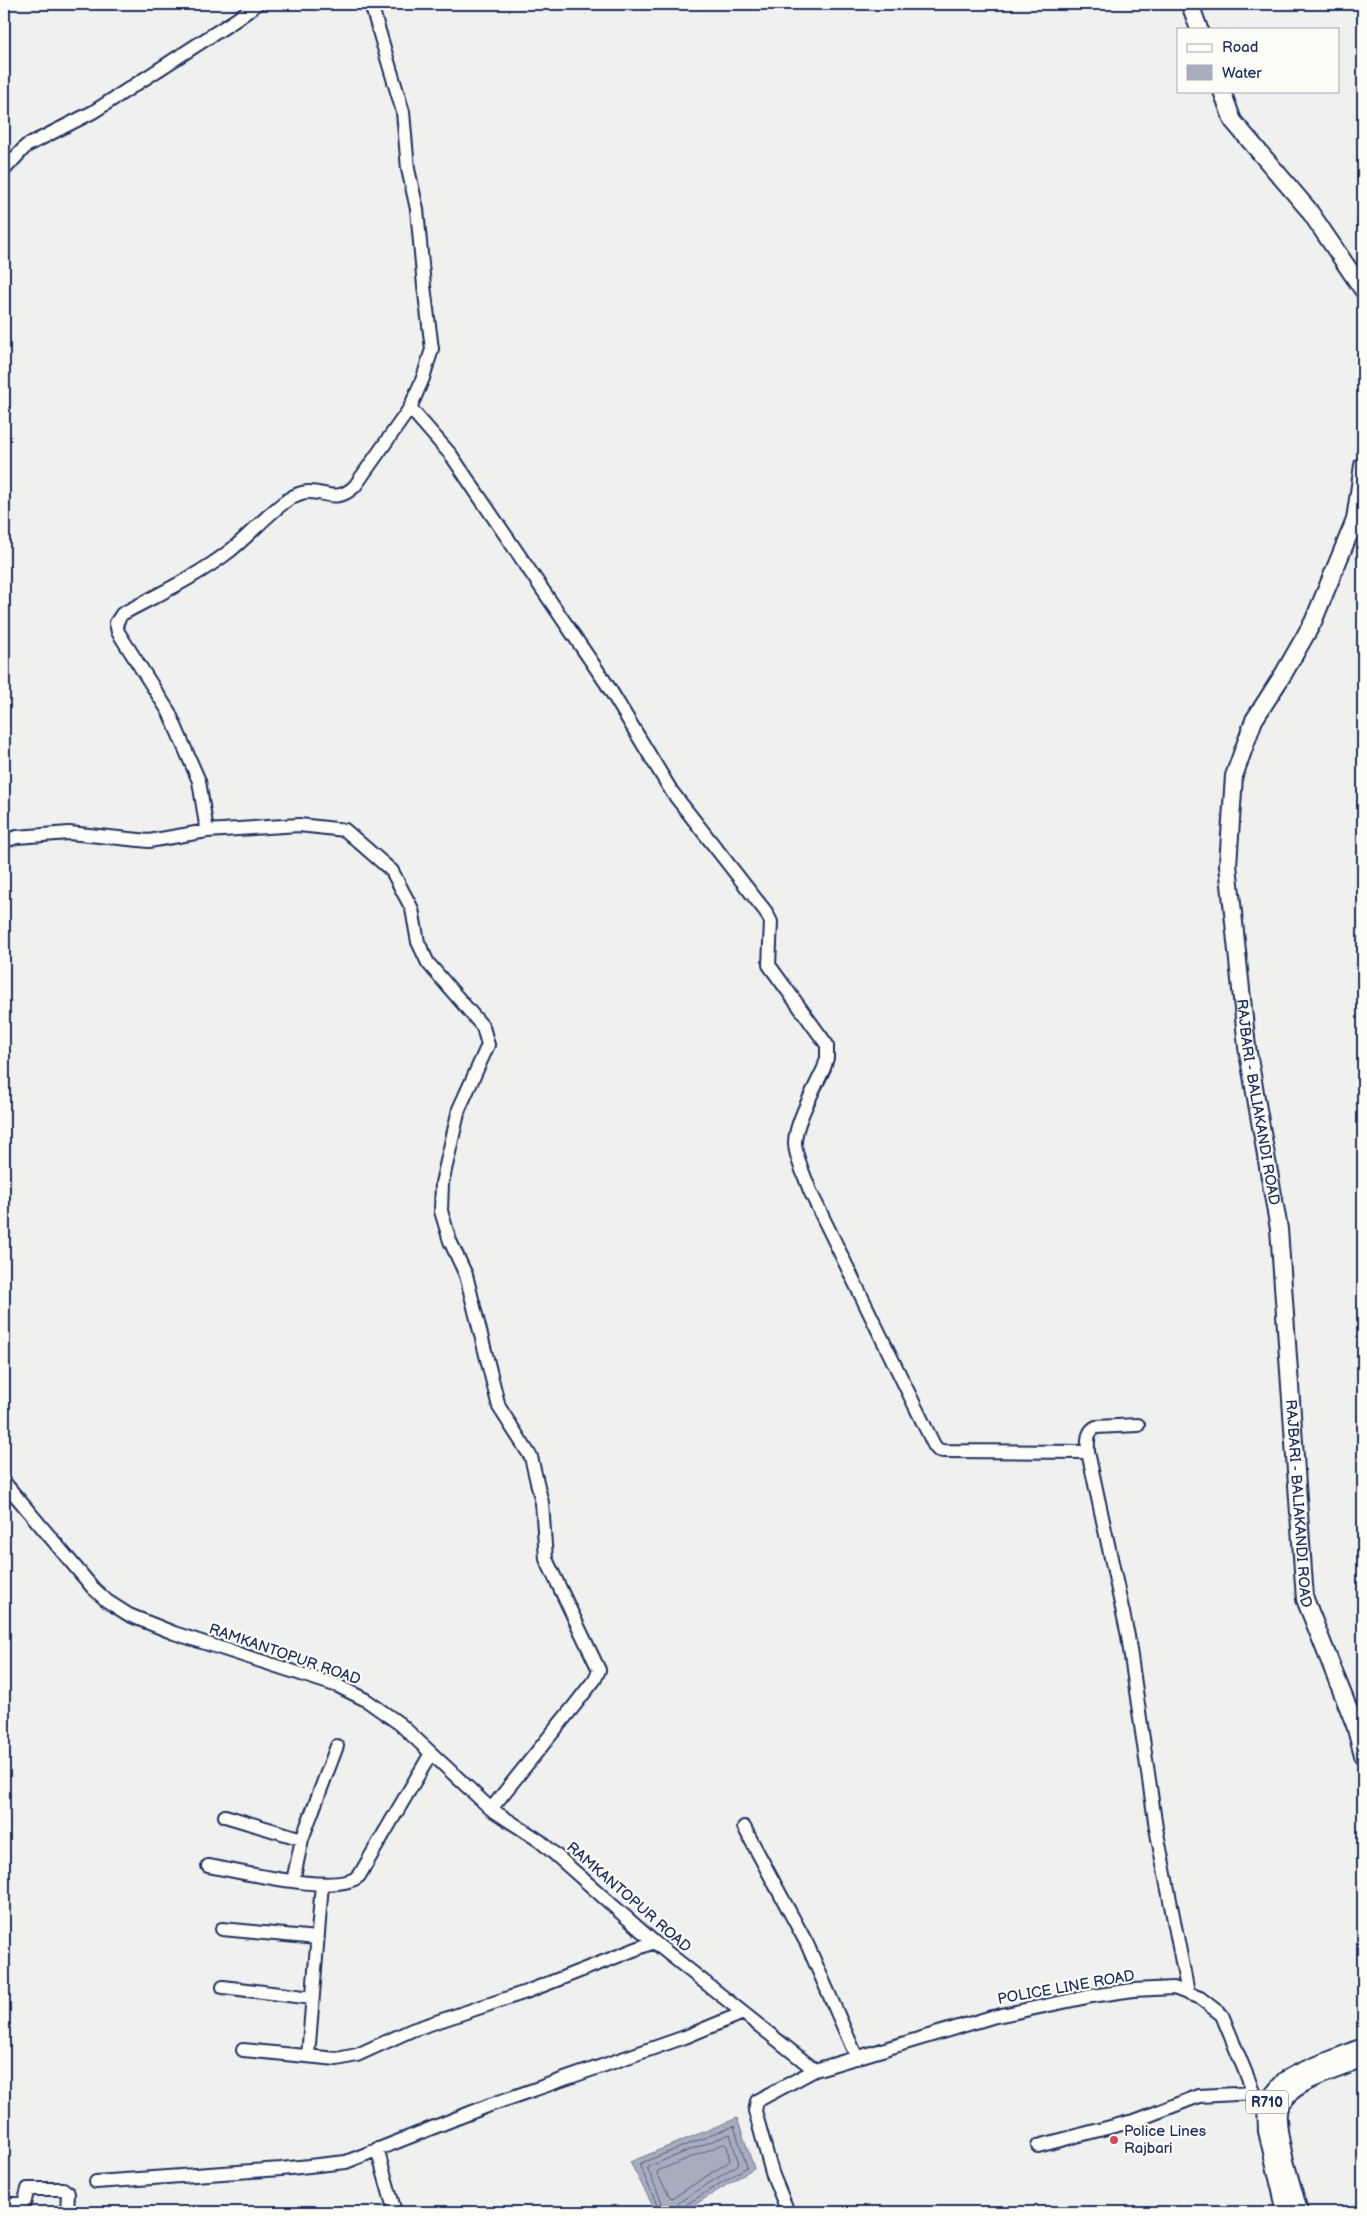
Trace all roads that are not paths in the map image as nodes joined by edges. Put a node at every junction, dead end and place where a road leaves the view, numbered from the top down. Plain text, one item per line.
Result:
1 (257, 4) edge
2 (371, 4) edge
3 (1190, 4) edge
4 (1199, 28) edge
5 (1222, 92) edge
6 (4, 170) edge
7 (1363, 290) edge
8 (410, 408) junction
9 (1363, 465) edge
10 (207, 832) junction
11 (4, 841) edge
12 (1138, 1425) dead end
13 (1088, 1452) junction
14 (4, 1482) edge
15 (337, 1746) dead end
16 (430, 1755) junction
17 (1363, 1756) edge
18 (491, 1810) junction
19 (225, 1816) dead end
20 (744, 1827) dead end
21 (302, 1839) junction
22 (208, 1866) dead end
23 (293, 1881) junction
24 (322, 1884) junction
25 (222, 1929) dead end
26 (317, 1938) junction
27 (654, 1942) junction
28 (223, 1987) dead end
29 (1188, 1993) junction
30 (312, 1998) junction
31 (743, 2013) junction
32 (1363, 2047) edge
33 (243, 2050) dead end
34 (308, 2056) junction
35 (857, 2058) junction
36 (1363, 2060) edge
37 (815, 2070) junction
38 (1260, 2098) junction
39 (1038, 2146) dead end
40 (377, 2149) junction
41 (96, 2182) dead end
42 (4, 2204) edge
43 (67, 2212) edge
44 (395, 2212) edge
45 (788, 2212) edge
46 (1286, 2212) edge
47 (1299, 2212) edge

1 - 6 street
2 - 8 street
3 - 4 main road
5 - 7 main road
8 - 10 street
8 - 13 street
9 - 17 main road, RAJBARI - BALIAKANDI ROAD
10 - 11 street
10 - 18 street
12 - 13 street
13 - 29 street
14 - 16 street, RAMKANTOPUR ROAD
15 - 21 street
16 - 18 street, RAMKANTOPUR ROAD
16 - 24 street
18 - 27 street, RAMKANTOPUR ROAD
19 - 21 street
20 - 35 street
21 - 23 street
22 - 23 street
23 - 24 street
24 - 26 street
25 - 26 street
26 - 30 street
27 - 31 street, RAMKANTOPUR ROAD
27 - 34 street
28 - 30 street
29 - 35 street, POLICE LINE ROAD
29 - 38 street, POLICE LINE ROAD
30 - 34 street
31 - 37 street, RAMKANTOPUR ROAD
31 - 40 street
32 - 38 main road, R710
33 - 34 street
35 - 37 street, POLICE LINE ROAD
36 - 47 main road, R710
37 - 45 street, POLICE LINE ROAD
38 - 39 street
38 - 46 main road, R710
40 - 41 street
40 - 44 street
42 - 43 street

